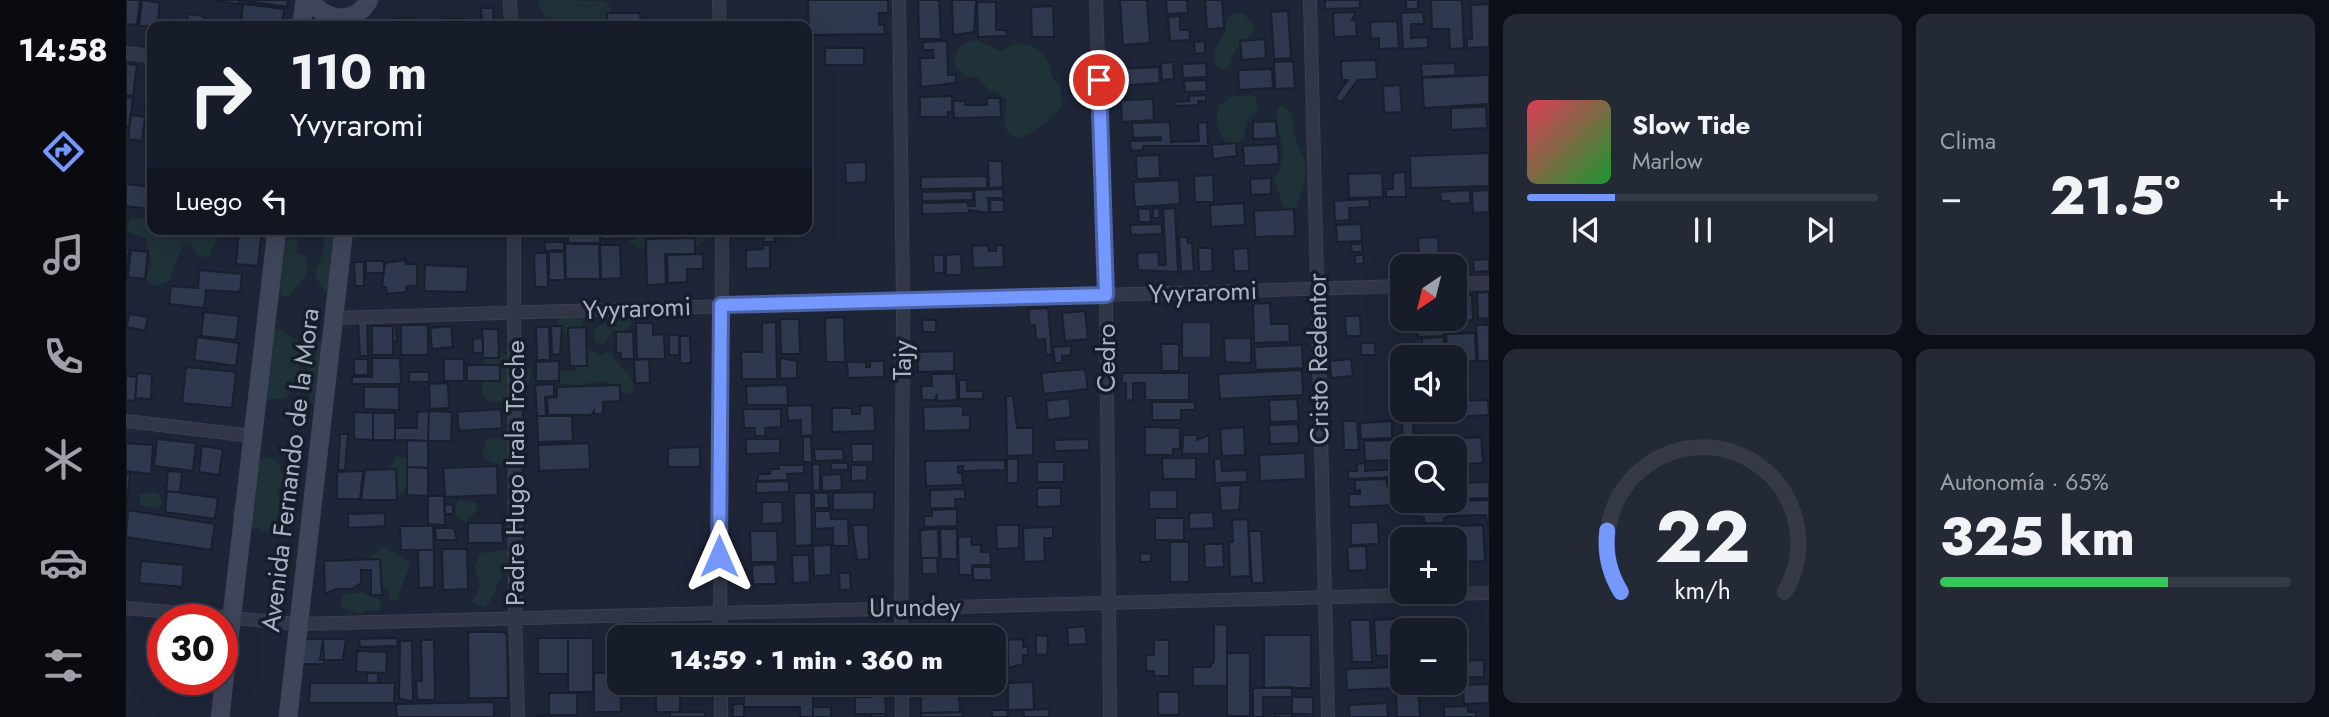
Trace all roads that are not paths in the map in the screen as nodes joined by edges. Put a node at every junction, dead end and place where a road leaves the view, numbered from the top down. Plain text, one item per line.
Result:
1 (304, 0) edge
2 (310, 0) edge
3 (370, 0) edge
4 (510, 0) edge
5 (719, 0) edge
6 (899, 0) edge
7 (1096, 0) edge
8 (1310, 0) edge
9 (302, 21) edge
10 (368, 21) edge
11 (511, 21) edge
12 (720, 21) edge
13 (126, 53) edge
14 (147, 56) edge
15 (276, 235) edge
16 (343, 235) edge
17 (514, 235) edge
18 (722, 235) edge
19 (1489, 283) edge
20 (1467, 284) edge
21 (1390, 286) edge
22 (1316, 289) junction
23 (1106, 295) junction
24 (902, 302) junction
25 (721, 305) junction
26 (516, 312) junction
27 (334, 318) junction
28 (126, 421) edge
29 (252, 436) junction
30 (1489, 593) edge
31 (1324, 597) junction
32 (1108, 603) junction
33 (232, 604) edge
34 (126, 608) edge
35 (901, 608) junction
36 (147, 610) edge
37 (719, 611) junction
38 (515, 617) junction
39 (238, 619) edge
40 (298, 624) junction
41 (720, 625) edge
42 (901, 625) edge
43 (222, 695) edge
44 (721, 695) edge
45 (902, 695) edge
46 (220, 717) edge
47 (288, 717) edge
48 (518, 717) edge
49 (721, 717) edge
50 (902, 717) edge
51 (1110, 717) edge
52 (1328, 717) edge

1 - 9 main road
2 - 3 main road
3 - 10 main road
4 - 11 street
5 - 12 street
6 - 24 street, Tajy
7 - 23 street, Cedro
8 - 22 street, Cristo Redentor
13 - 14 street
15 - 29 main road, Avenida Fernando de la Mora
16 - 27 main road, Avenida Fernando de la Mora
17 - 26 street, Padre Hugo Irala Troche
18 - 25 street
19 - 20 street
21 - 22 street, Yvyraromi
22 - 23 street, Yvyraromi
22 - 31 street, Cristo Redentor
23 - 24 street, Yvyraromi
23 - 32 street, Cedro
24 - 25 street, Yvyraromi
24 - 35 street, Tajy
25 - 26 street, Yvyraromi
25 - 37 street
26 - 27 street, Yvyraromi
26 - 38 street, Padre Hugo Irala Troche
27 - 40 main road, Avenida Fernando de la Mora
28 - 29 street
29 - 33 main road, Avenida Fernando de la Mora
30 - 31 street, Urundey
31 - 32 street, Urundey
31 - 52 street, Cristo Redentor
32 - 35 street, Urundey
32 - 51 street, Cedro
34 - 36 street, Urundey
35 - 37 street, Urundey
35 - 42 street, Tajy
37 - 38 street, Urundey
37 - 41 street
38 - 40 street, Urundey
38 - 48 street, Padre Hugo Irala Troche
39 - 40 street, Urundey
40 - 47 main road, Avenida Fernando de la Mora
43 - 46 main road, Avenida Fernando de la Mora
44 - 49 street
45 - 50 street

